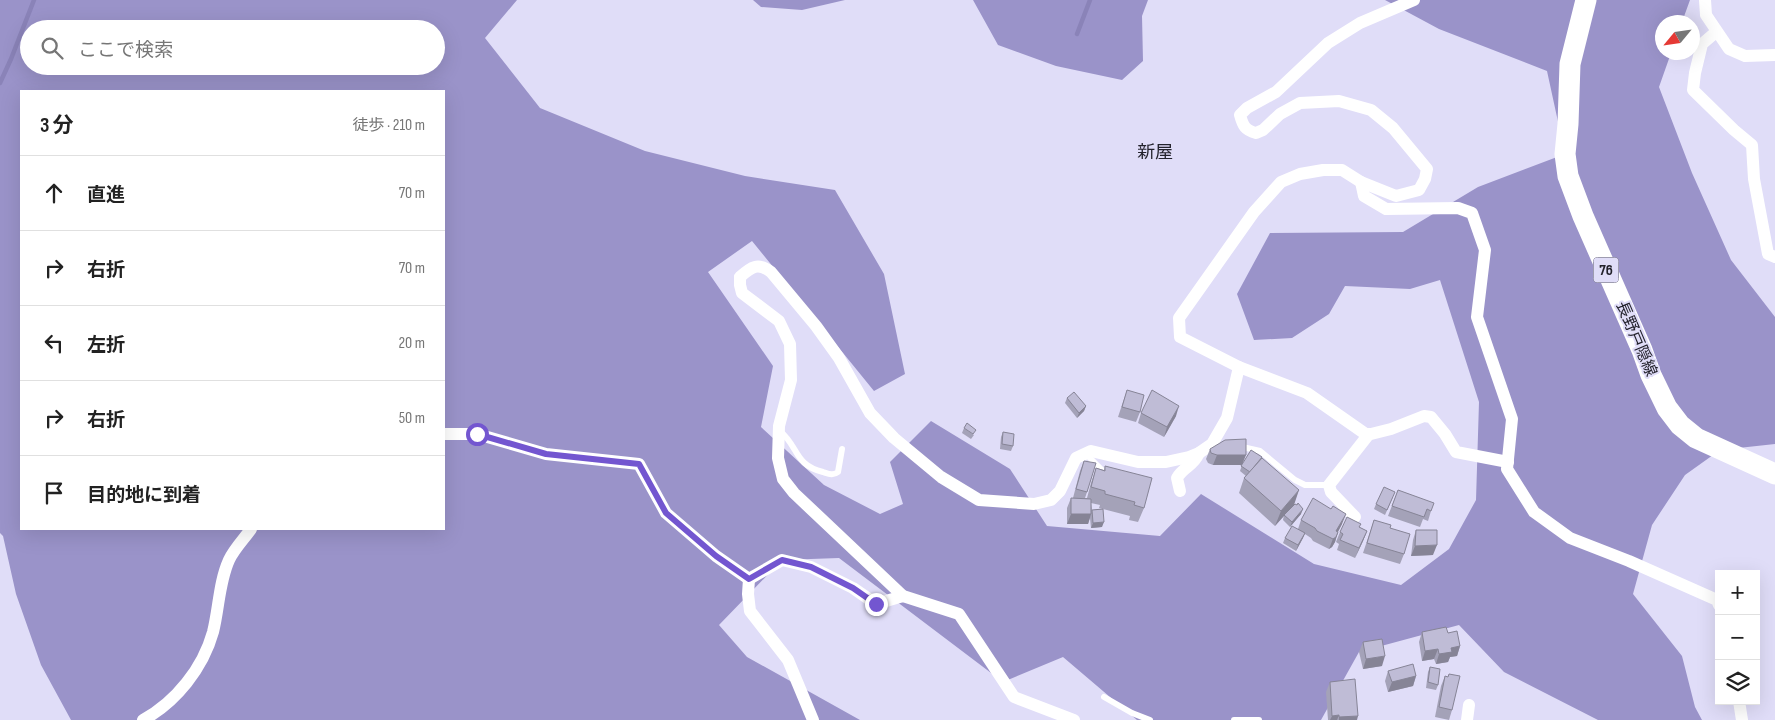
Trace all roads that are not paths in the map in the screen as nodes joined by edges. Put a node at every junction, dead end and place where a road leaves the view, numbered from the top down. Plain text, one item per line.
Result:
1 (1414, 0) edge
2 (1586, 0) edge
3 (1705, 0) edge
4 (1716, 32) junction
5 (1775, 55) edge
6 (1361, 182) junction
7 (1775, 257) edge
8 (1239, 367) junction
9 (779, 430) junction
10 (445, 434) edge
11 (1369, 434) junction
12 (1231, 445) edge
13 (842, 449) dead end
14 (1199, 452) junction
15 (1085, 453) junction
16 (1508, 462) junction
17 (1103, 471) edge
18 (1775, 474) edge
19 (1329, 485) junction
20 (1180, 491) dead end
21 (1354, 517) dead end
22 (250, 530) edge
23 (749, 579) junction
24 (903, 596) junction
25 (1715, 599) edge
26 (1104, 697) dead end
27 (1469, 705) dead end
28 (1740, 705) edge
29 (143, 720) edge
30 (812, 720) edge
31 (1074, 720) edge
32 (1150, 720) edge
33 (1234, 720) edge
34 (1259, 720) edge
35 (1467, 720) edge
36 (1742, 720) edge

1 - 6 street
2 - 18 main road, 長野戸隠線 / 76
3 - 4 street
4 - 5 street
4 - 7 street
6 - 8 street
6 - 16 street
8 - 11 street
8 - 14 street
9 - 13 lane
9 - 15 street
9 - 24 street
10 - 23 street
11 - 16 street
11 - 19 street
12 - 19 lane
14 - 15 street
14 - 20 street
15 - 17 lane
16 - 25 street
19 - 21 street
22 - 29 street
23 - 24 street
23 - 30 street
24 - 31 street
26 - 32 lane
27 - 35 street
28 - 36 street
33 - 34 lane

